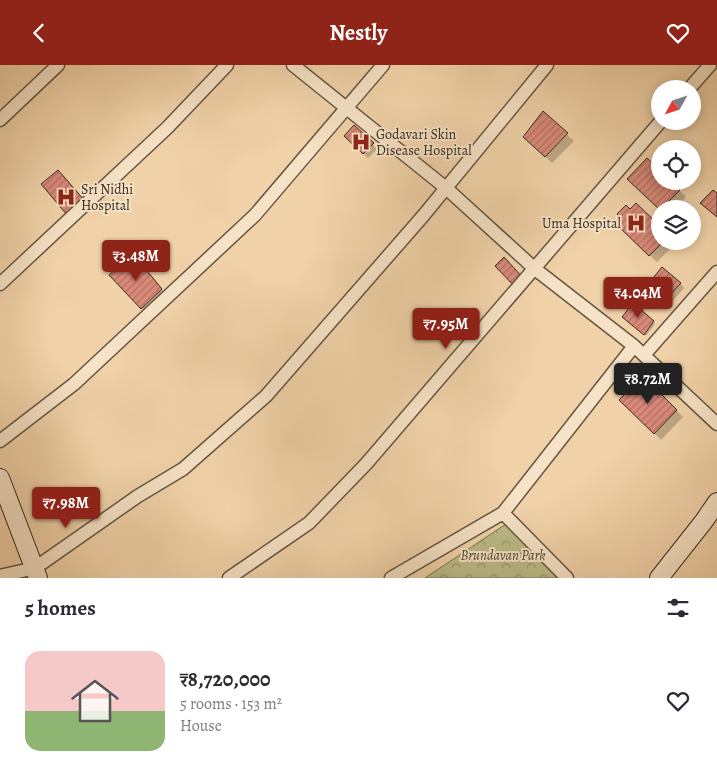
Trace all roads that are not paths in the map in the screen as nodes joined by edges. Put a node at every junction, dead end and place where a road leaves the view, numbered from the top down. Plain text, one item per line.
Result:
1 (58, 65) edge
2 (227, 65) edge
3 (293, 65) edge
4 (383, 65) edge
5 (547, 65) edge
6 (710, 65) edge
7 (697, 80) edge
8 (346, 107) junction
9 (0, 120) edge
10 (653, 130) edge
11 (446, 188) junction
12 (535, 269) junction
13 (717, 272) edge
14 (0, 283) edge
15 (639, 351) junction
16 (717, 424) edge
17 (0, 441) edge
18 (0, 478) edge
19 (717, 502) edge
20 (503, 513) junction
21 (37, 573) edge
22 (0, 576) edge
23 (395, 577) edge
24 (229, 578) edge
25 (567, 578) edge
26 (659, 578) edge

1 - 9 street
2 - 14 street
3 - 8 street
4 - 8 street
5 - 11 street
6 - 7 street
8 - 11 street
8 - 17 street
10 - 12 street
11 - 12 street
11 - 21 street
12 - 15 street
12 - 24 street
13 - 15 street
15 - 16 street
15 - 20 street
18 - 21 main road
19 - 26 main road
20 - 23 street
20 - 25 street
21 - 22 street

